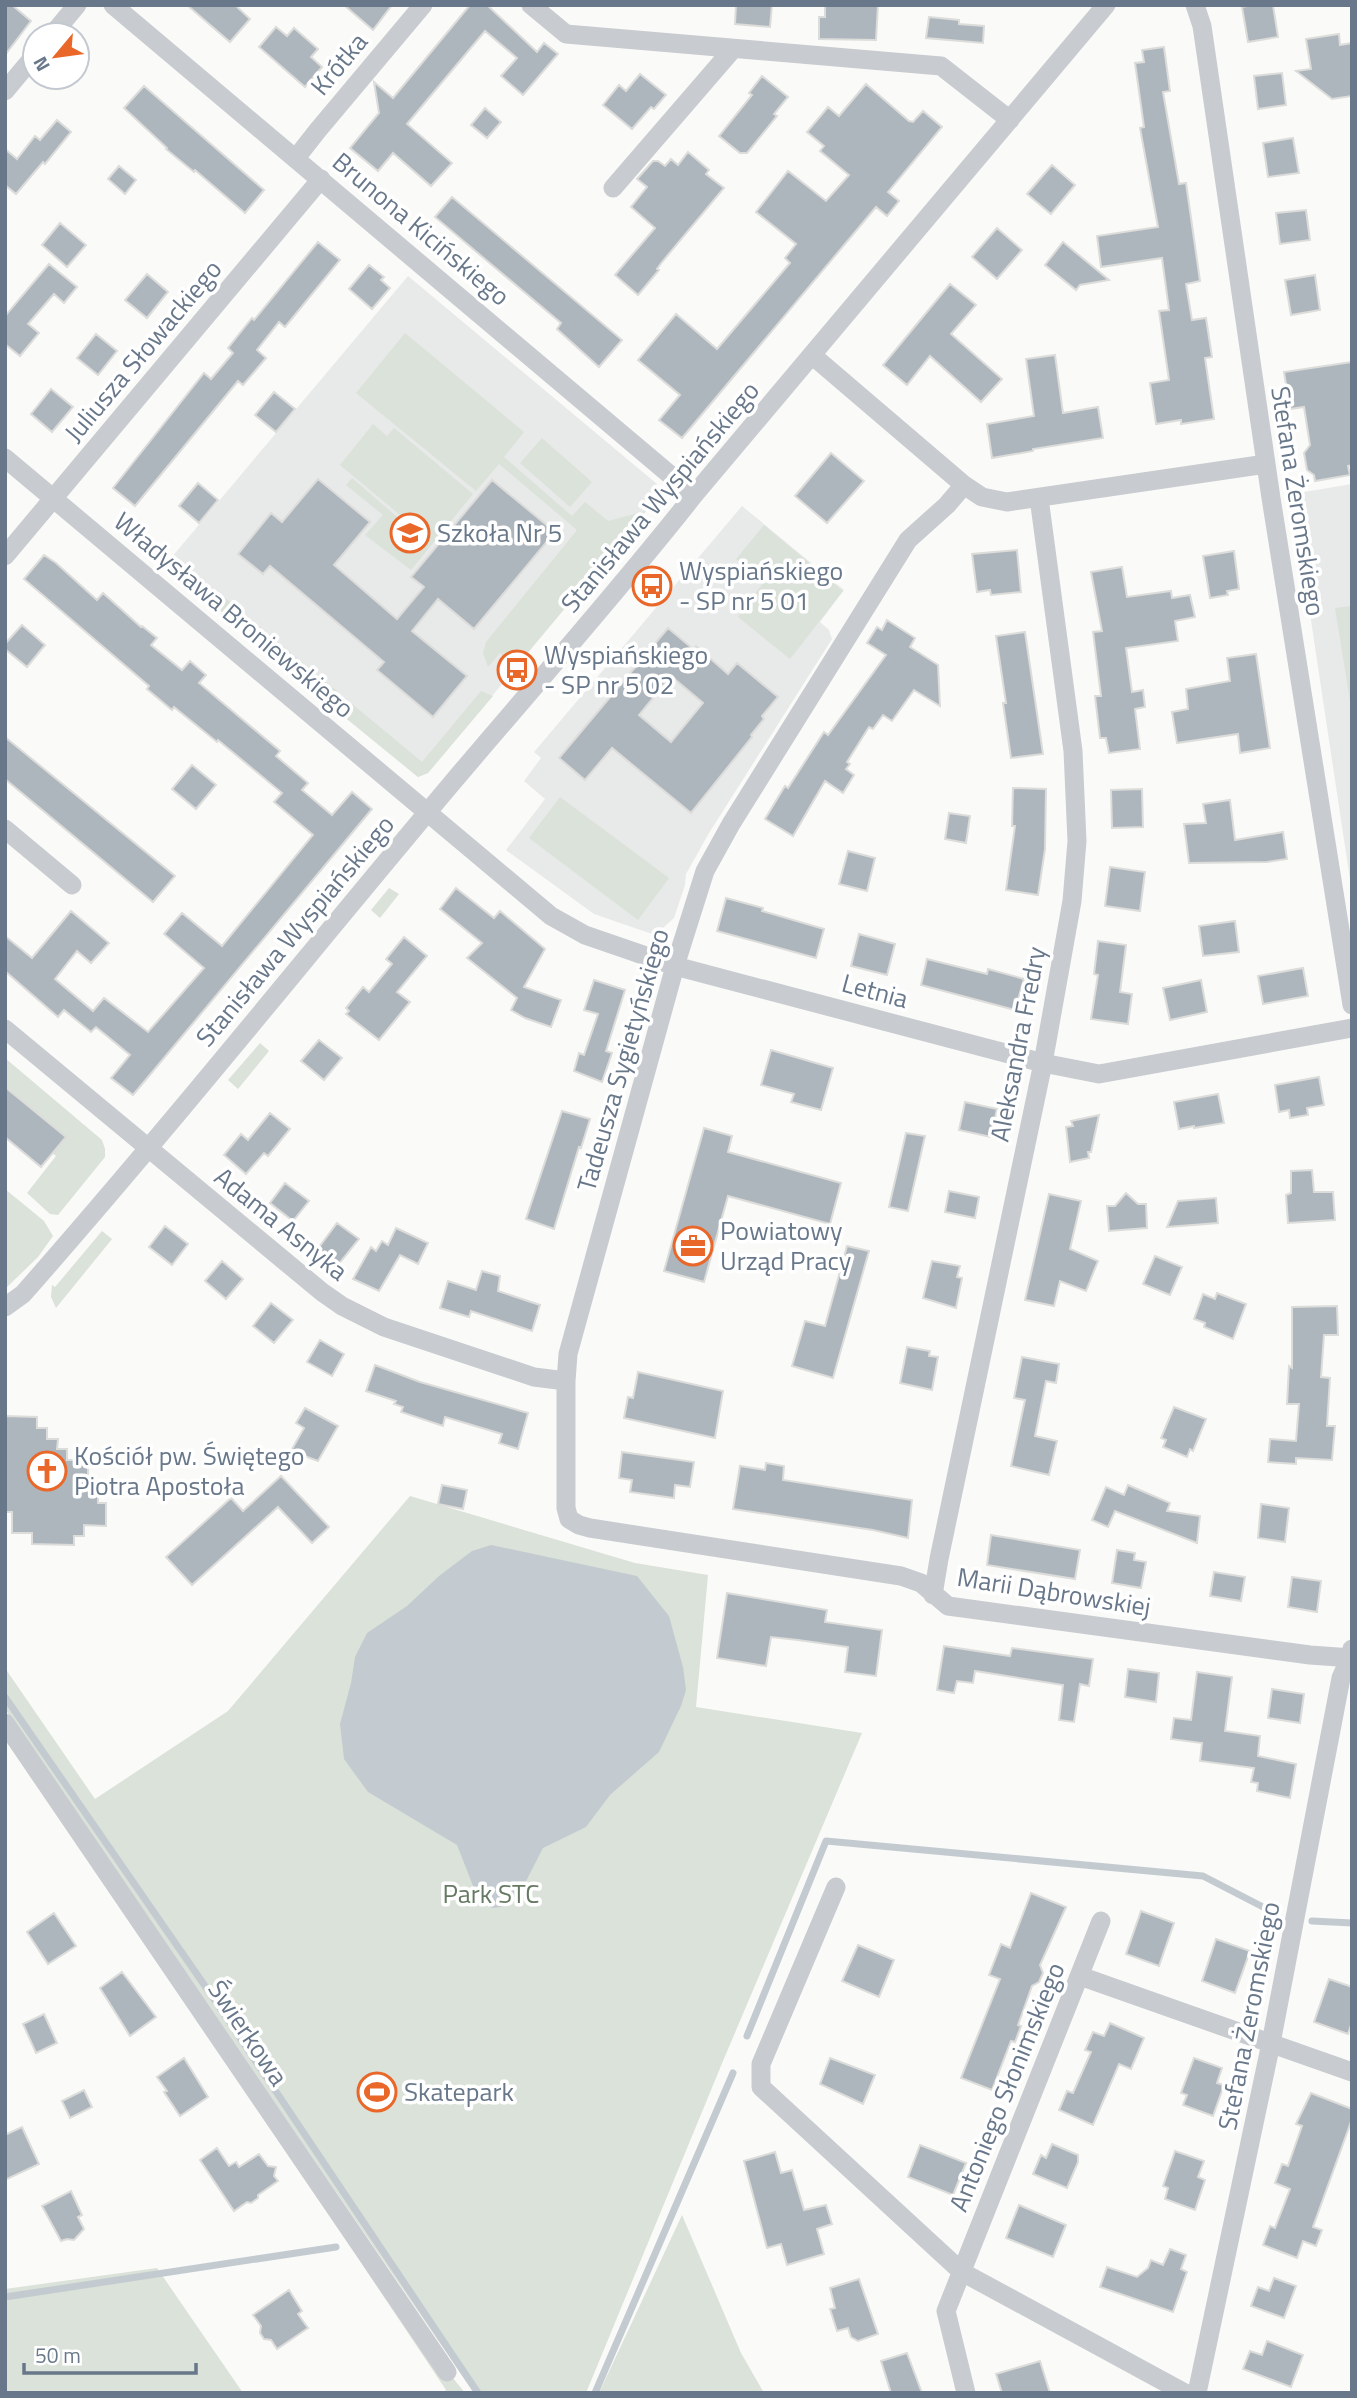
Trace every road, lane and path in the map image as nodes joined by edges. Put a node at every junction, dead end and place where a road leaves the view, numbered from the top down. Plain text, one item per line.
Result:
1 (77, 5) edge
2 (113, 5) edge
3 (423, 5) edge
4 (531, 5) edge
5 (1107, 5) edge
6 (1195, 5) edge
7 (64, 21) edge
8 (733, 49) junction
9 (21, 71) edge
10 (5, 90) edge
11 (1010, 120) junction
12 (296, 158) junction
13 (321, 179) junction
14 (613, 188) dead end
15 (813, 356) junction
16 (5, 458) edge
17 (1266, 464) junction
18 (964, 485) junction
19 (694, 495) junction
20 (54, 498) junction
21 (1039, 498) junction
22 (5, 556) edge
23 (428, 813) junction
24 (5, 829) edge
25 (72, 886) dead end
26 (675, 966) junction
27 (1352, 1004) edge
28 (1352, 1028) edge
29 (5, 1029) edge
30 (1043, 1063) junction
31 (148, 1149) junction
32 (5, 1307) edge
33 (566, 1381) junction
34 (590, 1528) joint
35 (933, 1595) junction
36 (1351, 1655) edge
37 (5, 1723) edge
38 (836, 1887) dead end
39 (1101, 1921) dead end
40 (1080, 1976) junction
41 (1271, 2043) junction
42 (1352, 2072) edge
43 (962, 2272) junction
44 (447, 2372) dead end
45 (966, 2393) edge
46 (1185, 2393) edge
47 (1197, 2393) edge

1 - 7 street
2 - 12 street, Brunona Kicińskiego
3 - 12 street, Krótka
4 - 8 street
5 - 11 street, Stanisława Wyspiańskiego
6 - 17 street, Stefana Żeromskiego
8 - 11 street
8 - 14 street
9 - 10 street
11 - 15 street, Stanisława Wyspiańskiego
12 - 13 street, Brunona Kicińskiego
13 - 19 street, Brunona Kicińskiego
13 - 20 street, Juliusza Słowackiego
15 - 18 street
15 - 19 street, Stanisława Wyspiańskiego
16 - 20 street, Władysława Broniewskiego
17 - 21 street
17 - 27 street, Stefana Żeromskiego
18 - 21 street
18 - 26 street, Tadeusza Sygietyńskiego
19 - 23 street, Stanisława Wyspiańskiego
20 - 22 street, Juliusza Słowackiego
20 - 23 street, Władysława Broniewskiego
21 - 30 street, Aleksandra Fredry
23 - 26 street, Letnia
23 - 31 street, Stanisława Wyspiańskiego
24 - 25 street
26 - 30 street, Letnia
26 - 33 street, Tadeusza Sygietyńskiego
28 - 30 street, Letnia
29 - 31 street, Adama Asnyka
30 - 35 street, Aleksandra Fredry
31 - 32 street, Stanisława Wyspiańskiego
31 - 33 street, Adama Asnyka
33 - 34 street, Tadeusza Sygietyńskiego
34 - 35 street, Marii Dąbrowskiej
35 - 36 street, Marii Dąbrowskiej
36 - 41 street, Stefana Żeromskiego
37 - 44 street, Świerkowa
38 - 43 street
39 - 40 street, Antoniego Słonimskiego
40 - 41 street
40 - 43 street, Antoniego Słonimskiego
41 - 42 street
41 - 47 street, Stefana Żeromskiego
43 - 45 street, Antoniego Słonimskiego
43 - 46 street

